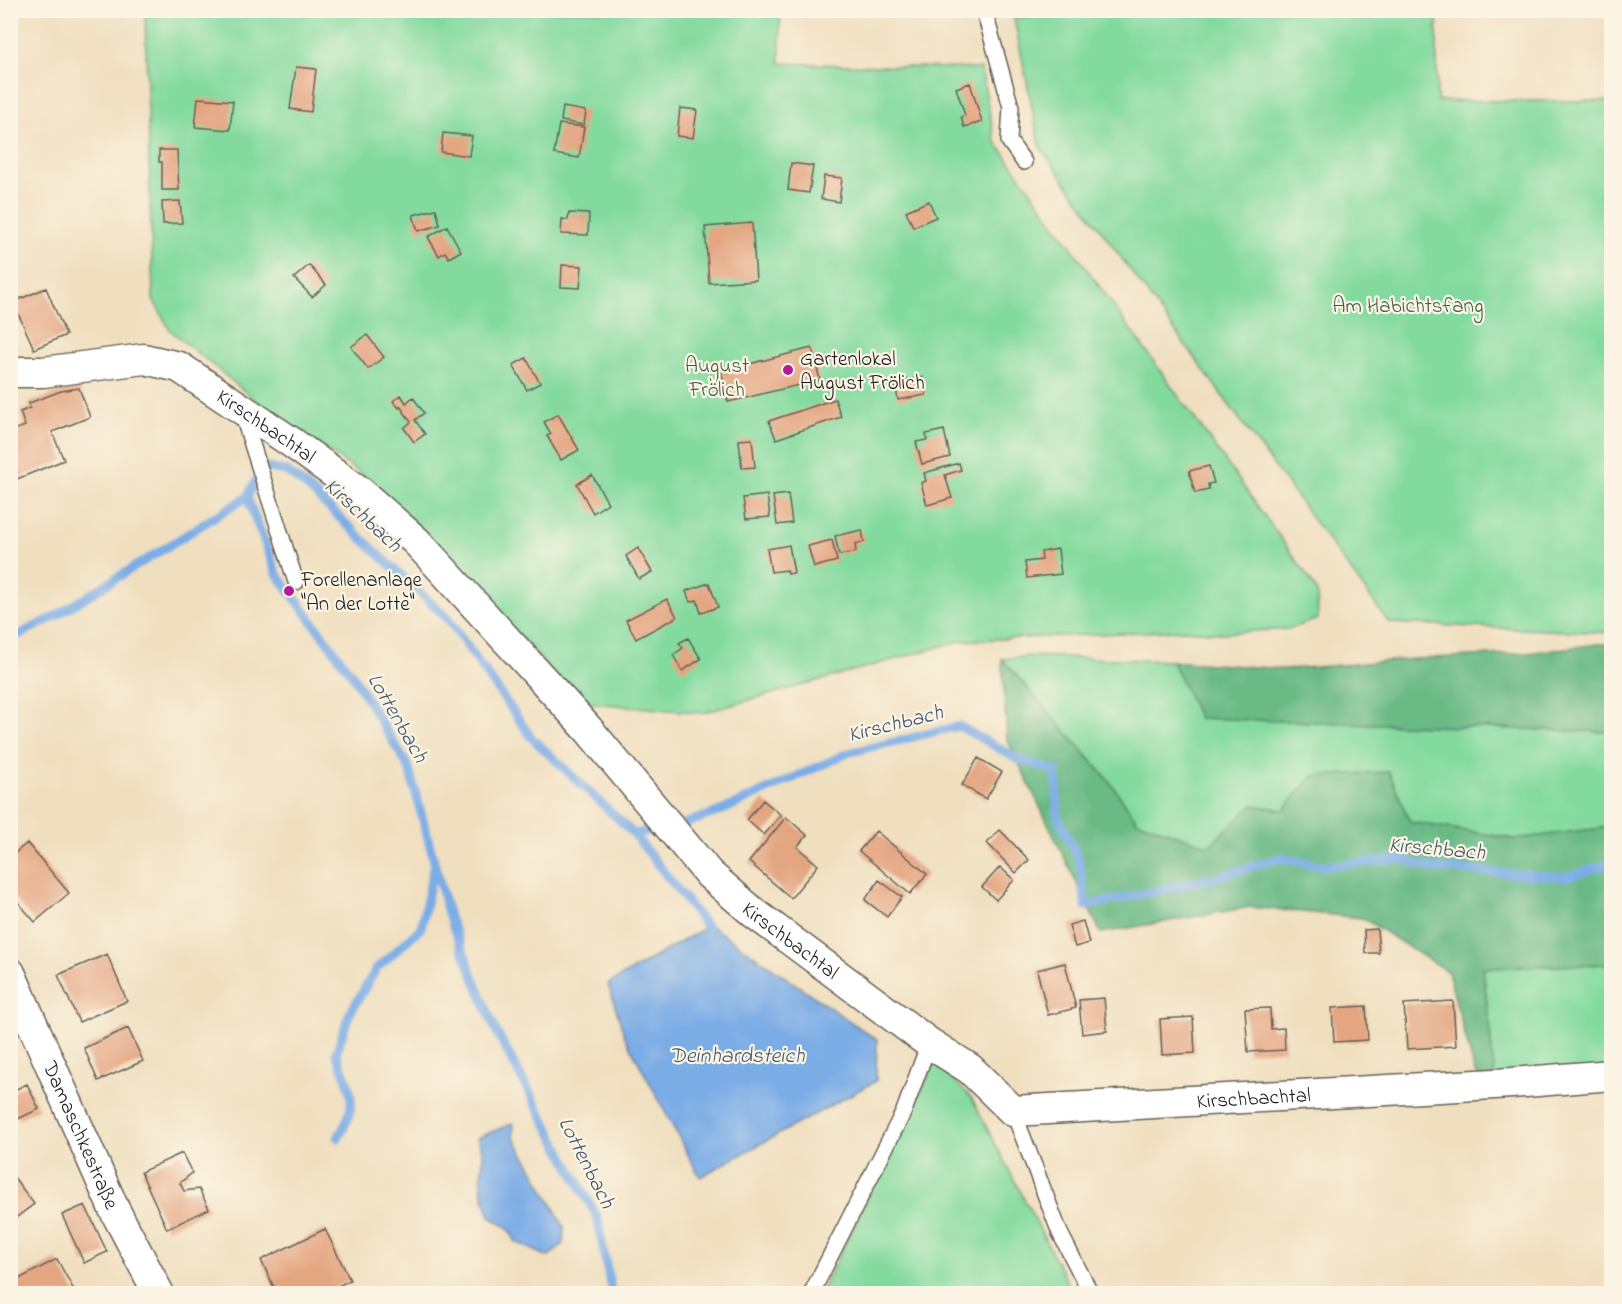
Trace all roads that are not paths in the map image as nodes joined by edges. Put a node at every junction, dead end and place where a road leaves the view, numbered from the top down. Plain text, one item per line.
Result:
1 (984, 10) edge
2 (1024, 162) dead end
3 (10, 372) edge
4 (240, 407) junction
5 (296, 582) dead end
6 (10, 974) edge
7 (929, 1043) junction
8 (1611, 1075) edge
9 (1013, 1111) junction
10 (159, 1293) edge
11 (811, 1293) edge
12 (1091, 1293) edge

1 - 2 lane
3 - 4 street, Kirschbachtal
4 - 5 lane
4 - 7 street, Kirschbachtal
6 - 10 street, Damaschkestraße
7 - 9 street, Kirschbachtal
7 - 11 lane
8 - 9 street, Kirschbachtal
9 - 12 lane

